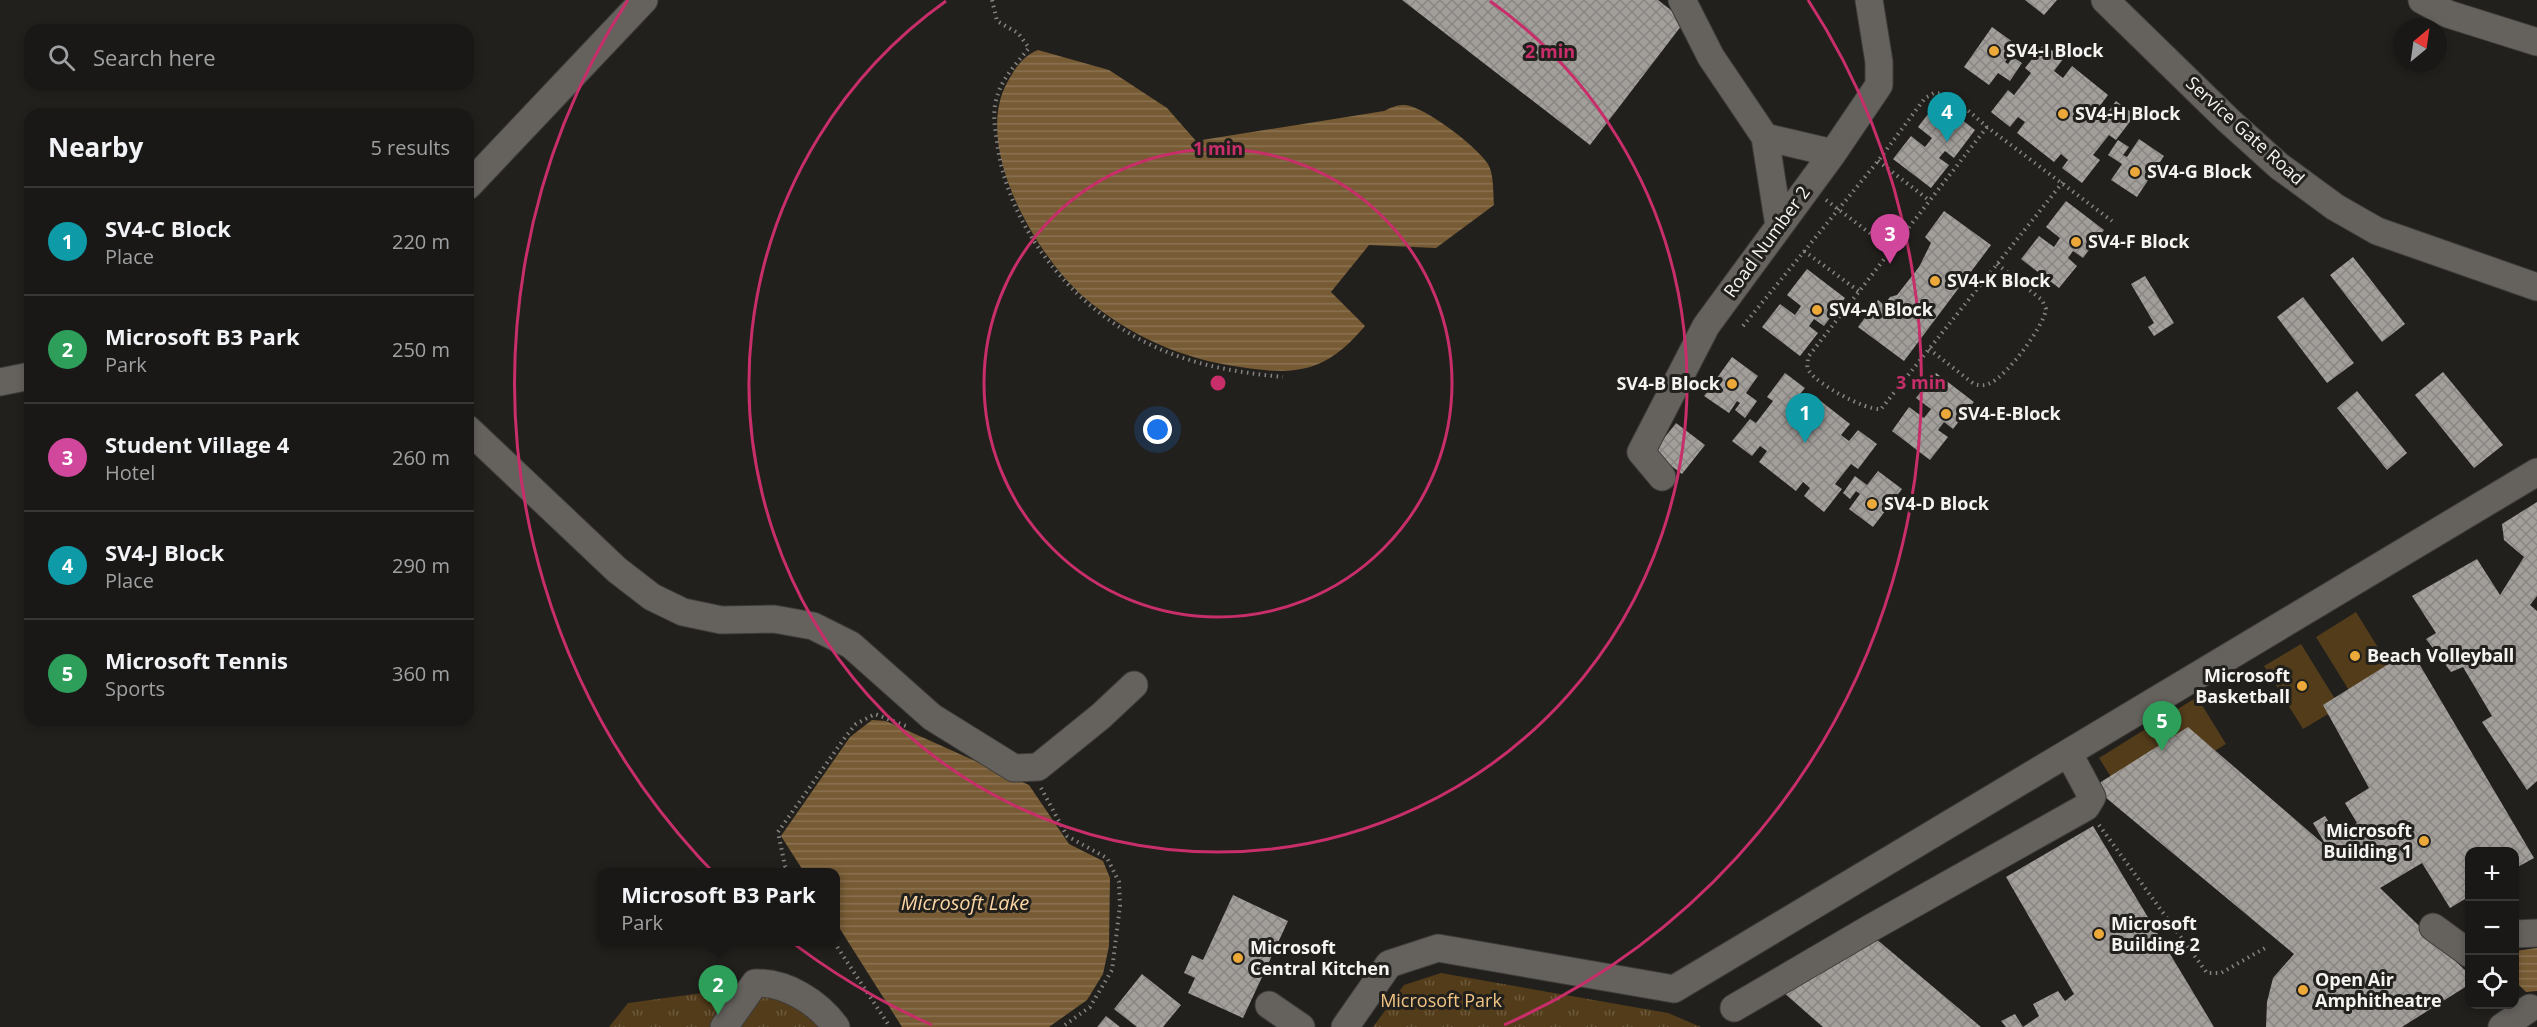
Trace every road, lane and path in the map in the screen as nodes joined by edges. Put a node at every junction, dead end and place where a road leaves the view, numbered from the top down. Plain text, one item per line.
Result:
1 (644, 0) edge
2 (992, 0) edge
3 (1682, 0) edge
4 (1869, 0) edge
5 (2105, 0) edge
6 (2422, 0) edge
7 (2537, 42) edge
8 (1987, 127) junction
9 (1765, 137) junction
10 (1833, 153) junction
11 (1878, 161) junction
12 (474, 180) edge
13 (2063, 182) junction
14 (1930, 201) junction
15 (1839, 209) junction
16 (2112, 221) dead end
17 (1779, 226) junction
18 (1892, 250) junction
19 (1804, 251) junction
20 (1997, 264) junction
21 (2537, 287) edge
22 (1860, 292) junction
23 (1743, 326) dead end
24 (1929, 349) junction
25 (24, 377) edge
26 (1282, 377) dead end
27 (0, 382) edge
28 (474, 435) edge
29 (2537, 472) edge
30 (1662, 477) dead end
31 (1134, 685) dead end
32 (915, 730) dead end
33 (2069, 754) junction
34 (1032, 784) dead end
35 (2086, 807) junction
36 (786, 868) edge
37 (2433, 927) dead end
38 (2537, 933) edge
39 (2519, 934) edge
40 (837, 946) edge
41 (2265, 948) dead end
42 (2465, 951) edge
43 (1269, 1005) dead end
44 (2526, 1006) edge
45 (1734, 1008) dead end
46 (724, 1027) edge
47 (836, 1027) edge
48 (890, 1027) edge
49 (1062, 1027) edge
50 (1301, 1027) edge
51 (1345, 1027) edge
52 (2502, 1027) edge

1 - 12 lane
2 - 26 path
3 - 9 lane
4 - 10 lane, Road Number 2
5 - 21 lane, Service Gate Road
6 - 7 lane
8 - 11 path
8 - 13 path
8 - 14 path
9 - 10 lane
9 - 17 lane
10 - 17 lane, Road Number 2
11 - 14 path
11 - 15 path
13 - 16 path
13 - 20 path
14 - 18 path
15 - 18 path
15 - 19 path
17 - 30 lane, Road Number 2
18 - 22 path
19 - 22 path
19 - 23 path
20 - 24 path
20 - 24 path
22 - 24 path
25 - 27 lane
28 - 31 lane
29 - 33 lane
32 - 36 path
33 - 35 lane
33 - 51 lane
34 - 49 path
35 - 41 path
35 - 45 lane
37 - 42 lane
38 - 39 lane
40 - 48 path
43 - 50 lane
44 - 52 lane
46 - 47 lane

